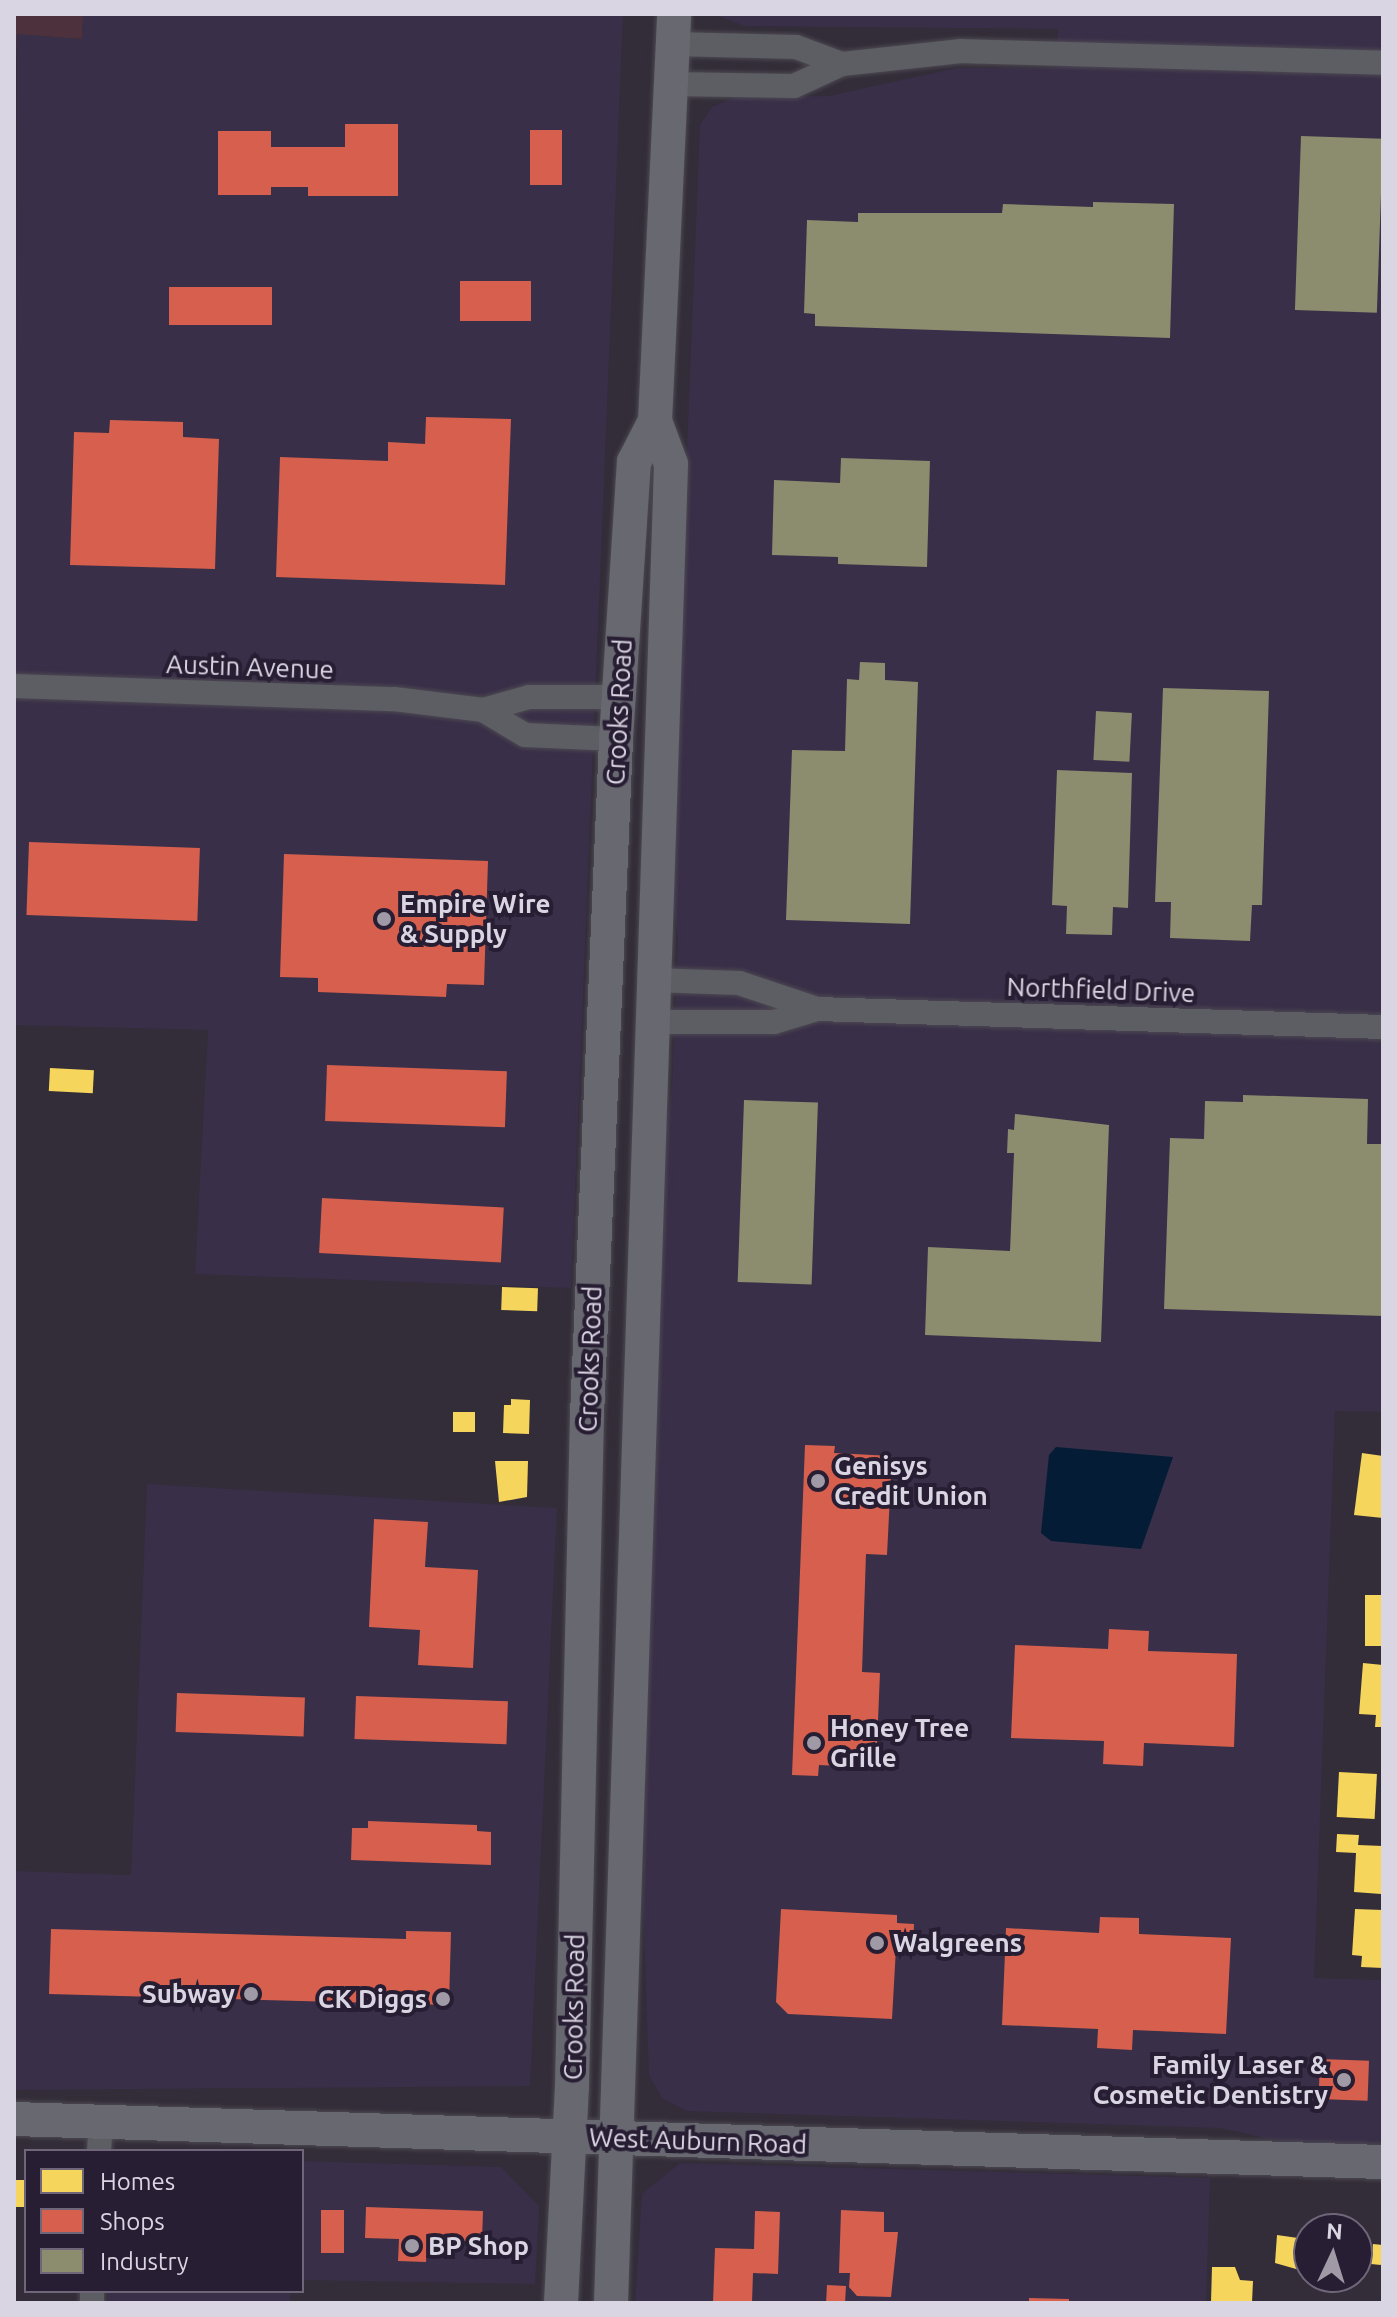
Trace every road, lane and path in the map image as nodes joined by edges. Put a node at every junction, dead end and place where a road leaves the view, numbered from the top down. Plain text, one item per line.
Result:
1 (674, 29) edge
2 (1383, 63) edge
3 (842, 64) junction
4 (671, 84) junction
5 (655, 421) junction
6 (14, 686) edge
7 (619, 697) junction
8 (483, 710) junction
9 (616, 739) junction
10 (661, 747) junction
11 (605, 975) junction
12 (652, 980) junction
13 (817, 1009) junction
14 (650, 1022) junction
15 (1383, 1027) edge
16 (597, 1157) junction
17 (646, 1191) junction
18 (584, 1596) junction
19 (633, 1633) junction
20 (574, 2020) junction
21 (623, 2042) junction
22 (14, 2119) edge
23 (100, 2136) edge
24 (570, 2137) junction
25 (620, 2139) junction
26 (1383, 2162) edge
27 (565, 2229) junction
28 (613, 2257) junction
29 (561, 2303) edge
30 (611, 2303) edge

1 - 3 street
1 - 4 main road, Crooks Road
2 - 3 street
3 - 4 street
4 - 5 main road, Crooks Road
5 - 7 main road, Crooks Road
5 - 10 main road, Crooks Road
6 - 8 street, Austin Avenue
7 - 8 street, Austin Avenue
7 - 9 main road, Crooks Road
7 - 10 main road
8 - 9 street, Austin Avenue
9 - 11 main road, Crooks Road
10 - 12 main road, Crooks Road
11 - 14 main road
11 - 16 main road, Crooks Road
12 - 13 street, Northfield Drive
12 - 14 main road, Crooks Road
13 - 14 street, Northfield Drive
13 - 15 street, Northfield Drive
14 - 17 main road, Crooks Road
16 - 17 main road
16 - 18 main road, Crooks Road
17 - 19 main road, Crooks Road
18 - 19 main road
18 - 20 main road, Crooks Road
19 - 21 main road, Crooks Road
20 - 21 main road
20 - 24 main road, Crooks Road
21 - 25 main road, Crooks Road
22 - 23 main road, West Auburn Road
23 - 24 main road, West Auburn Road
24 - 25 main road, West Auburn Road
24 - 27 main road, Crooks Road
25 - 26 main road, West Auburn Road
25 - 28 main road, Crooks Road
27 - 28 main road
27 - 29 main road, Crooks Road
28 - 30 main road, Crooks Road

